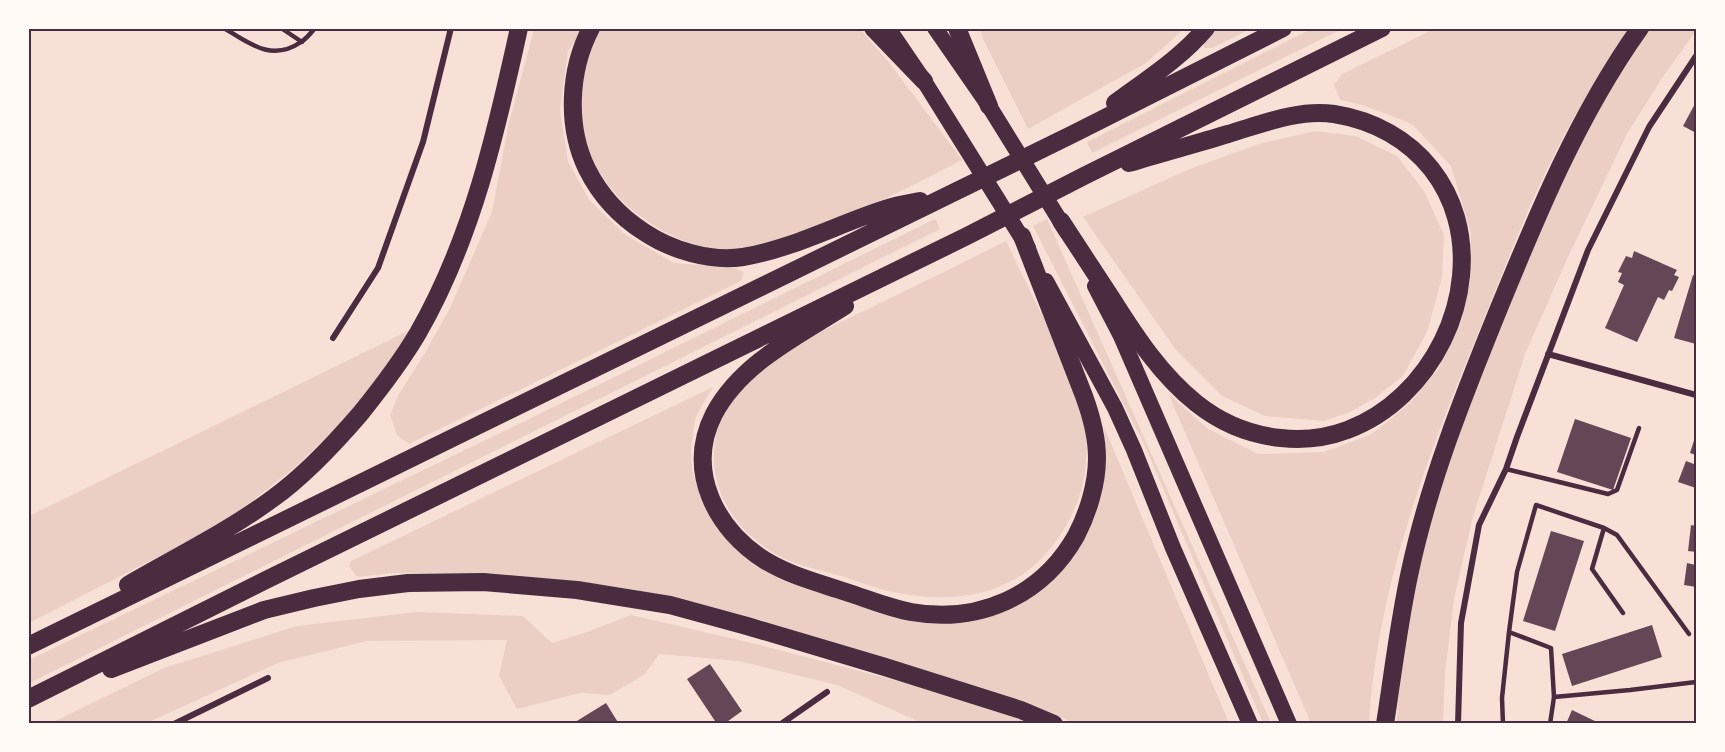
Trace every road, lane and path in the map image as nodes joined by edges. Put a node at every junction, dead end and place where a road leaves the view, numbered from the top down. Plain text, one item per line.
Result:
1 (224, 28) edge
2 (280, 28) edge
3 (315, 28) edge
4 (451, 28) edge
5 (519, 28) edge
6 (591, 28) edge
7 (873, 28) edge
8 (888, 28) edge
9 (935, 28) edge
10 (957, 28) edge
11 (1206, 28) edge
12 (1283, 28) edge
13 (1382, 28) edge
14 (1640, 28) edge
15 (302, 42) junction
16 (1696, 56) edge
17 (924, 81) junction
18 (989, 106) junction
19 (1073, 134) junction
20 (1084, 176) junction
21 (949, 195) junction
22 (1061, 221) junction
23 (1022, 236) junction
24 (920, 258) junction
25 (333, 338) dead end
26 (1548, 354) junction
27 (1696, 395) edge
28 (1638, 428) dead end
29 (1506, 469) junction
30 (1604, 528) junction
31 (1623, 613) dead end
32 (1509, 632) junction
33 (1689, 634) dead end
34 (28, 644) edge
35 (268, 678) dead end
36 (1696, 682) edge
37 (827, 692) dead end
38 (1554, 697) junction
39 (28, 700) edge
40 (174, 723) edge
41 (781, 723) edge
42 (1054, 723) edge
43 (1250, 723) edge
44 (1289, 723) edge
45 (1385, 723) edge
46 (1458, 723) edge
47 (1503, 723) edge
48 (1551, 723) edge

1 - 15 lane
2 - 15 lane
3 - 15 lane
4 - 25 street
5 - 34 highway
6 - 21 highway
7 - 17 highway
8 - 17 highway
9 - 18 highway
10 - 18 highway
11 - 19 highway
12 - 19 highway
13 - 20 highway
14 - 45 highway
16 - 26 street
17 - 23 highway
18 - 22 highway
19 - 21 highway
20 - 22 highway
20 - 24 highway
21 - 34 highway
22 - 44 highway
23 - 24 highway
23 - 43 highway
24 - 39 highway
26 - 27 street
26 - 29 street
28 - 29 lane
29 - 46 street
30 - 31 lane
30 - 32 lane
30 - 33 lane
32 - 38 lane
32 - 47 lane
35 - 40 street
36 - 38 lane
37 - 41 street
38 - 48 lane
39 - 42 highway

